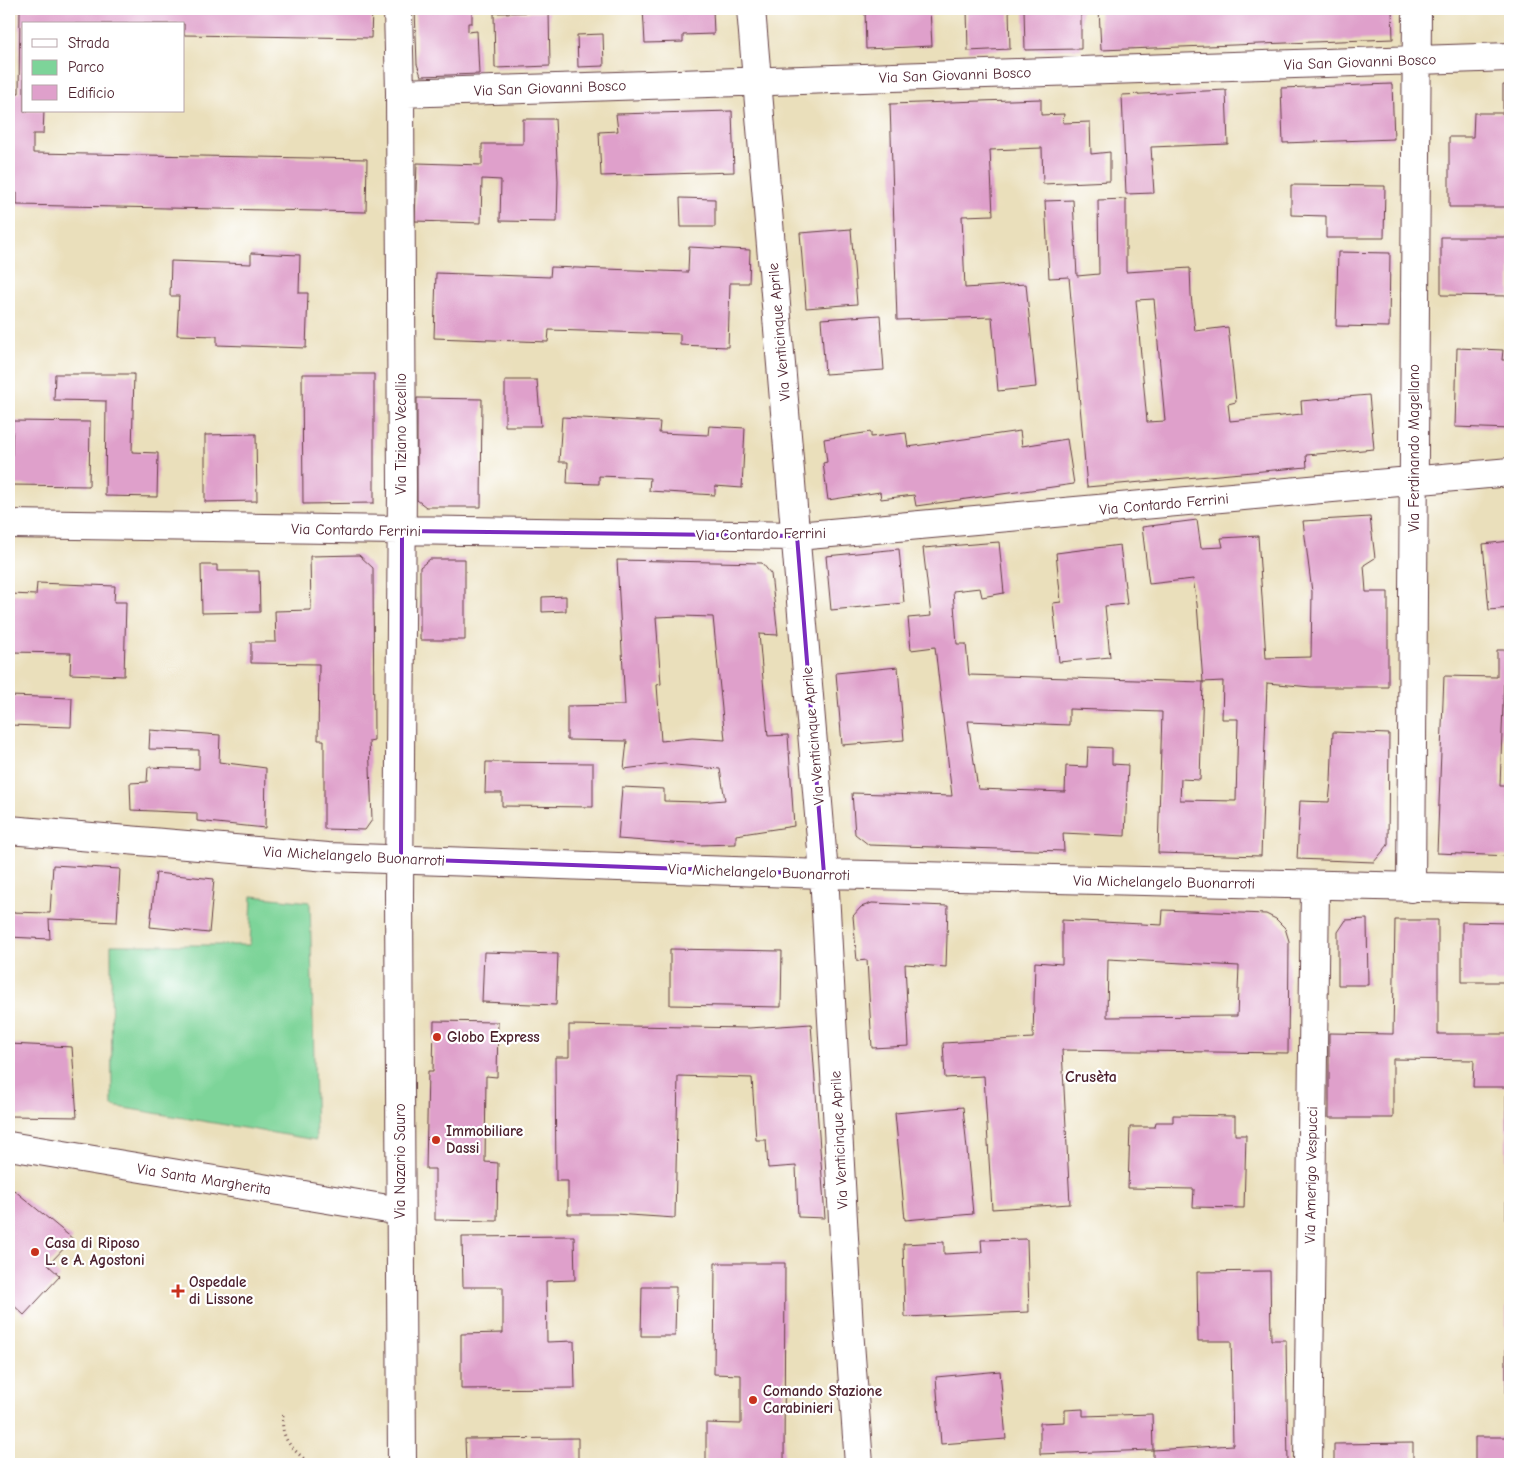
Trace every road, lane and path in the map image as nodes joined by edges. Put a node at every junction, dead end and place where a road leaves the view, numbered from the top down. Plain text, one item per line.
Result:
1 (398, 9) edge
2 (751, 9) edge
3 (1417, 9) edge
4 (1510, 57) edge
5 (1416, 61) junction
6 (756, 81) junction
7 (400, 93) junction
8 (1510, 472) edge
9 (1413, 482) junction
10 (9, 524) edge
11 (402, 531) junction
12 (797, 536) junction
13 (9, 830) edge
14 (401, 859) junction
15 (824, 874) junction
16 (1315, 885) junction
17 (1411, 888) junction
18 (1510, 889) edge
19 (9, 1146) edge
20 (400, 1211) junction
21 (283, 1415) dead end
22 (310, 1464) edge
23 (402, 1464) edge
24 (859, 1464) edge
25 (1308, 1464) edge

1 - 7 street, Via Tiziano Vecellio
2 - 6 street, Via Venticinque Aprile
3 - 5 street, Via Ferdinando Magellano
4 - 5 street, Via San Giovanni Bosco
5 - 6 street, Via San Giovanni Bosco
5 - 9 street, Via Ferdinando Magellano
6 - 7 street, Via San Giovanni Bosco
6 - 12 street, Via Venticinque Aprile
7 - 11 street, Via Tiziano Vecellio
8 - 9 street, Via Contardo Ferrini
9 - 12 street, Via Contardo Ferrini
9 - 17 street, Via Ferdinando Magellano
10 - 11 street, Via Contardo Ferrini
11 - 12 street, Via Contardo Ferrini
11 - 14 street, Via Tiziano Vecellio
12 - 15 street, Via Venticinque Aprile
13 - 14 street, Via Michelangelo Buonarroti
14 - 15 street, Via Michelangelo Buonarroti
14 - 20 street, Via Nazario Sauro
15 - 16 street, Via Michelangelo Buonarroti
15 - 24 street, Via Venticinque Aprile
16 - 17 street, Via Michelangelo Buonarroti
16 - 25 street, Via Amerigo Vespucci
17 - 18 street, Via Michelangelo Buonarroti
19 - 20 street, Via Santa Margherita
20 - 23 street, Via Nazario Sauro
21 - 22 path

